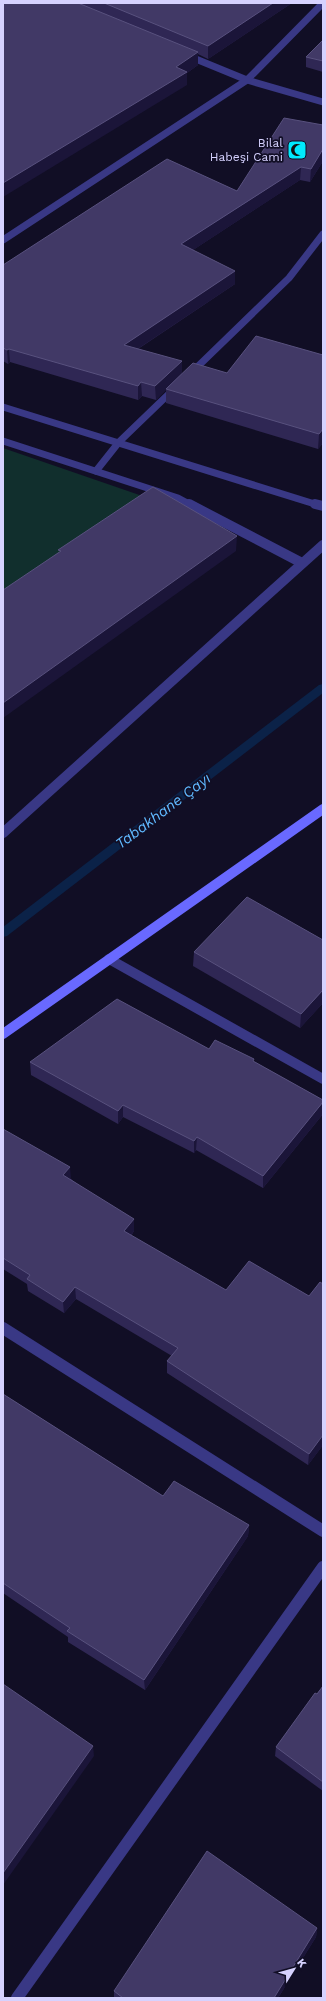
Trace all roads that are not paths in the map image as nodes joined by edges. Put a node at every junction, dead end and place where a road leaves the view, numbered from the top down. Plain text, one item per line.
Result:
1 (323, 3) edge
2 (182, 53) edge
3 (247, 80) junction
4 (323, 102) edge
5 (323, 234) edge
6 (3, 240) edge
7 (3, 407) edge
8 (3, 441) edge
9 (119, 442) junction
10 (96, 472) junction
11 (323, 506) edge
12 (323, 545) edge
13 (302, 563) junction
14 (323, 809) edge
15 (3, 833) edge
16 (109, 958) junction
17 (3, 1034) edge
18 (323, 1079) edge
19 (3, 1328) edge
20 (323, 1531) edge
21 (323, 1567) edge
22 (17, 1998) edge

1 - 3 street
2 - 3 street
3 - 4 street
3 - 6 street
5 - 9 street
7 - 9 street
8 - 10 street
9 - 10 street
9 - 11 street
10 - 13 street
12 - 13 street
13 - 15 street
14 - 16 street
16 - 17 street
16 - 18 street
19 - 20 street
21 - 22 street

